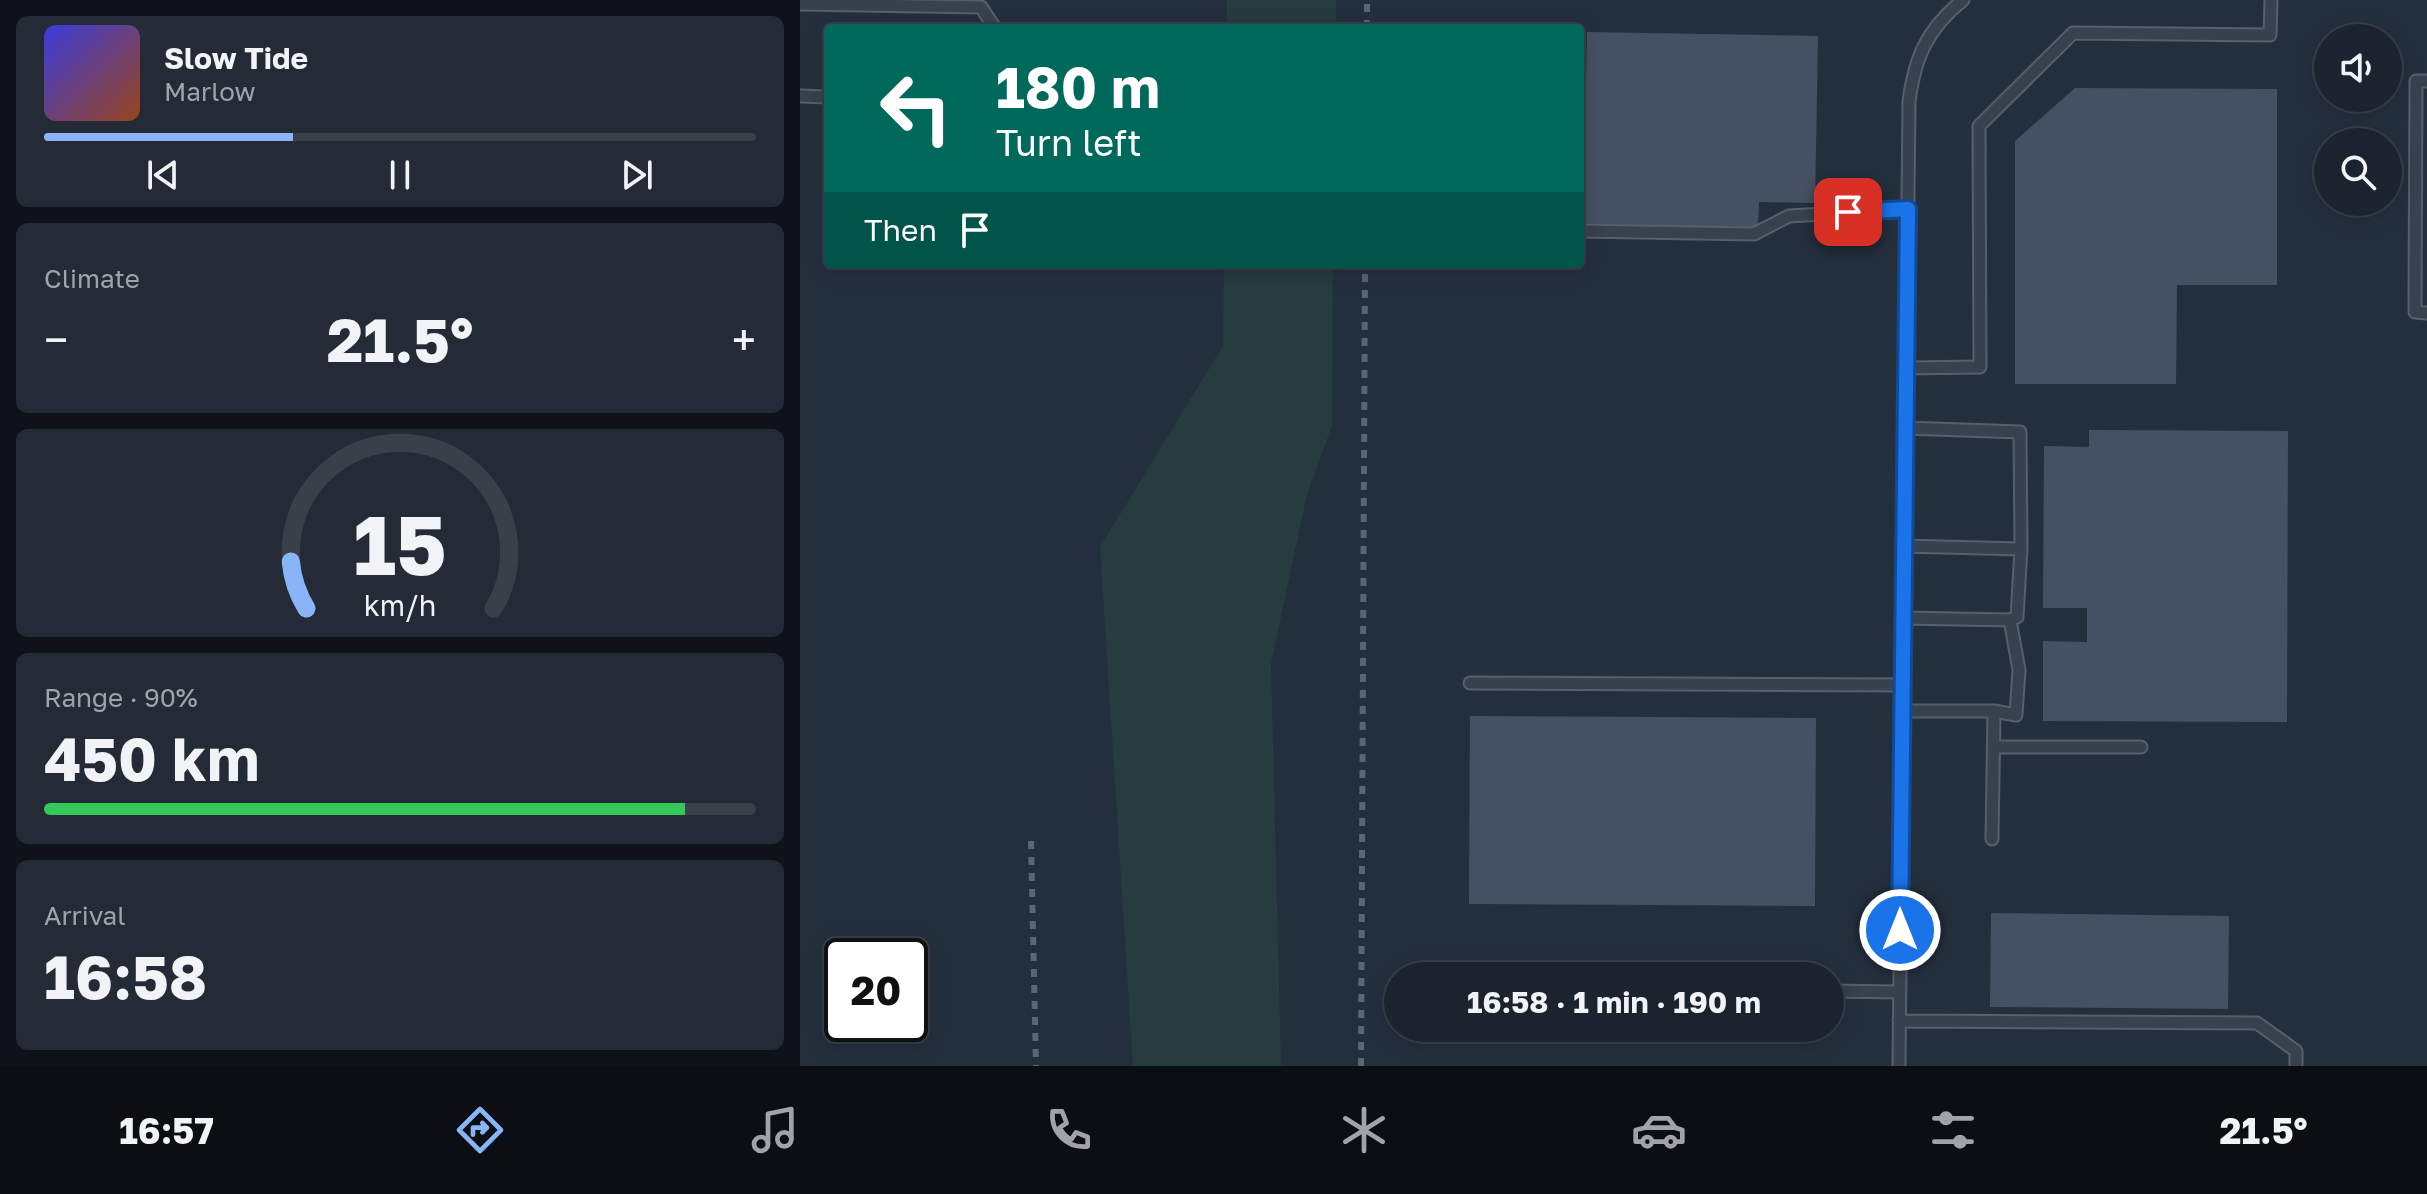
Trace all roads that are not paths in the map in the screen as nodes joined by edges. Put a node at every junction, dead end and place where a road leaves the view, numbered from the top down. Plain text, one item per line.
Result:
1 (1963, 0) edge
2 (2271, 0) edge
3 (800, 4) edge
4 (992, 24) edge
5 (2427, 81) edge
6 (800, 96) edge
7 (824, 97) edge
8 (1908, 209) junction
9 (1584, 231) edge
10 (2427, 313) edge
11 (1906, 368) junction
12 (1905, 428) junction
13 (1903, 546) junction
14 (2021, 549) junction
15 (1902, 618) junction
16 (2010, 620) junction
17 (1470, 683) dead end
18 (1903, 685) junction
19 (1903, 711) junction
20 (1994, 711) junction
21 (1994, 747) junction
22 (2141, 747) dead end
23 (1992, 839) dead end
24 (1844, 991) edge
25 (1899, 992) junction
26 (1899, 1021) junction
27 (1899, 1066) edge
28 (2296, 1066) edge

1 - 8 lane
2 - 11 lane
3 - 4 lane
5 - 10 lane
6 - 7 lane
8 - 9 lane
8 - 11 lane
11 - 12 lane
12 - 13 lane
12 - 14 lane
13 - 14 lane
13 - 15 lane
14 - 16 lane
15 - 16 lane
15 - 18 lane
16 - 20 lane
17 - 18 lane
18 - 19 lane
19 - 20 lane
19 - 25 lane
20 - 21 lane
21 - 22 lane
21 - 23 lane
24 - 25 lane
25 - 26 lane
26 - 27 lane
26 - 28 lane

